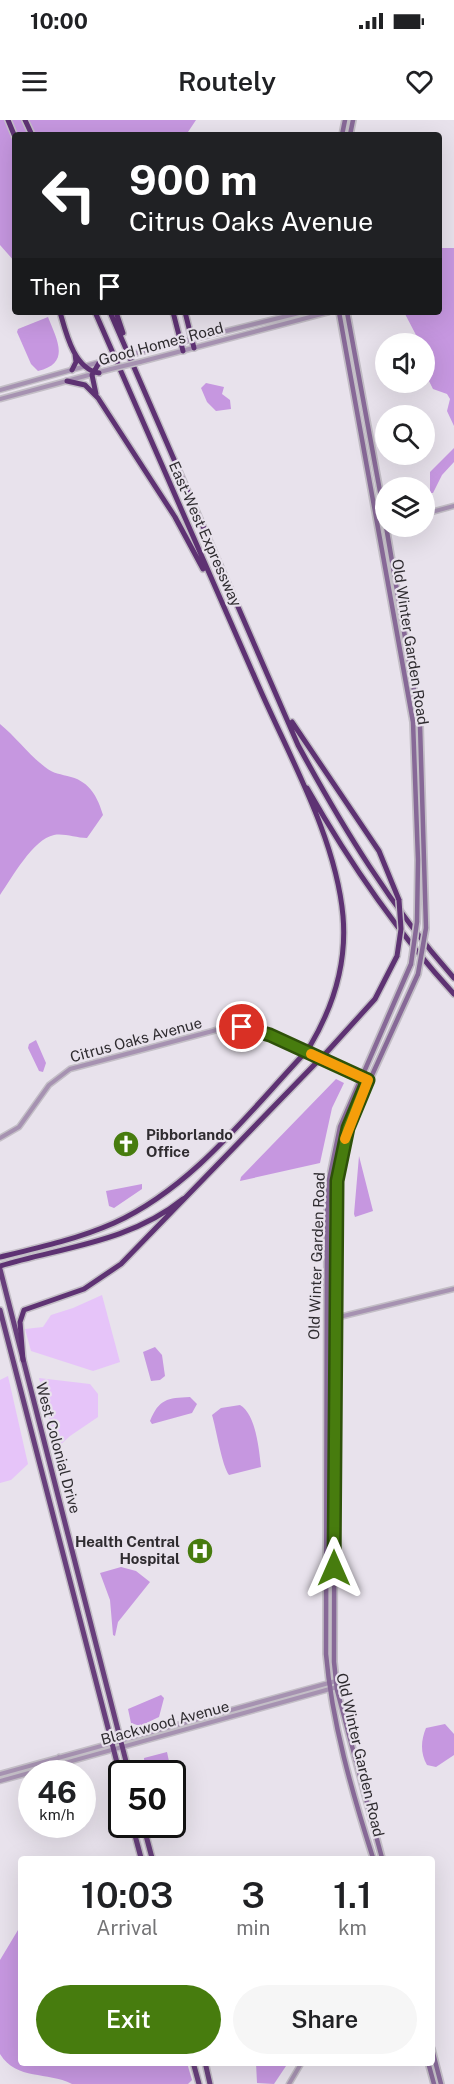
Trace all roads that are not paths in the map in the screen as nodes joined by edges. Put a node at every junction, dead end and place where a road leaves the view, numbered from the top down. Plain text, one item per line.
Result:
1 (61, 315) edge
2 (96, 315) edge
3 (111, 315) edge
4 (117, 315) edge
5 (174, 315) edge
6 (186, 315) edge
7 (291, 315) edge
8 (318, 315) edge
9 (340, 315) edge
10 (348, 315) edge
11 (192, 339) junction
12 (180, 342) junction
13 (194, 348) junction
14 (183, 351) junction
15 (75, 353) junction
16 (99, 363) junction
17 (84, 367) junction
18 (72, 370) junction
19 (137, 371) junction
20 (94, 373) junction
21 (67, 381) junction
22 (0, 390) edge
23 (98, 398) junction
24 (0, 399) edge
25 (377, 477) edge
26 (454, 506) edge
27 (375, 509) edge
28 (435, 511) edge
29 (380, 537) edge
30 (388, 537) edge
31 (210, 577) junction
32 (276, 692) junction
33 (294, 765) junction
34 (454, 978) edge
35 (454, 994) edge
36 (361, 1077) junction
37 (368, 1080) junction
38 (0, 1138) edge
39 (192, 1192) junction
40 (0, 1257) edge
41 (0, 1268) edge
42 (454, 1289) edge
43 (0, 1310) edge
44 (334, 1319) junction
45 (327, 1320) junction
46 (23, 1360) junction
47 (329, 1683) junction
48 (336, 1684) junction
49 (330, 1689) junction
50 (120, 1739) junction
51 (111, 1742) junction
52 (122, 1747) junction
53 (113, 1749) junction
54 (60, 1756) junction
55 (57, 1760) edge
56 (74, 1760) edge
57 (116, 1760) edge
58 (126, 1760) edge
59 (0, 1774) edge
60 (18, 1776) edge
61 (0, 1781) edge
62 (374, 1829) junction
63 (364, 1832) junction
64 (136, 1838) edge
65 (147, 1838) edge
66 (140, 1856) edge
67 (151, 1856) edge
68 (372, 1856) edge
69 (381, 1856) edge
70 (435, 2061) edge
71 (194, 2066) edge
72 (206, 2066) edge
73 (300, 2066) edge
74 (429, 2066) edge
75 (199, 2084) edge
76 (210, 2084) edge
77 (289, 2084) edge
78 (434, 2084) edge
79 (441, 2084) edge

1 - 15 highway
2 - 31 highway, East-West Expressway
3 - 19 highway, East-West Expressway
4 - 19 highway
5 - 12 highway
6 - 11 highway
7 - 11 street, Good Homes Road
8 - 13 street, Good Homes Road
9 - 27 main road, Old Winter Garden Road
10 - 25 main road, Old Winter Garden Road
11 - 12 street, Good Homes Road
11 - 13 highway
12 - 14 highway
12 - 16 street, Good Homes Road, bridge
13 - 14 street, Good Homes Road
14 - 20 street, Good Homes Road, bridge
15 - 17 highway
15 - 18 highway
16 - 17 street, Good Homes Road
16 - 20 highway
17 - 18 street, Good Homes Road
17 - 20 highway
18 - 22 street, Good Homes Road
19 - 32 highway, East-West Expressway
20 - 21 street, Good Homes Road
20 - 23 highway
21 - 23 highway
21 - 24 street, Good Homes Road
23 - 31 highway
26 - 28 street
29 - 36 main road, Old Winter Garden Road, bridge
30 - 37 main road, Old Winter Garden Road, bridge
31 - 33 highway, East-West Expressway
32 - 34 highway
32 - 39 highway, bridge
33 - 35 highway
33 - 40 highway, bridge
36 - 37 street, Citrus Oaks Avenue
36 - 38 street, Citrus Oaks Avenue
36 - 45 main road, Old Winter Garden Road
37 - 44 main road, Old Winter Garden Road
39 - 41 highway
39 - 46 highway
41 - 46 highway, West Colonial Drive
42 - 44 street
43 - 51 highway, West Colonial Drive
44 - 45 street
44 - 48 main road, Old Winter Garden Road
45 - 47 main road, Old Winter Garden Road
46 - 50 highway, West Colonial Drive
47 - 48 street, Blackwood Avenue
47 - 49 main road, Old Winter Garden Road
47 - 50 street, Blackwood Avenue
48 - 49 street, Blackwood Avenue
48 - 62 main road, Old Winter Garden Road
49 - 52 street, Blackwood Avenue
49 - 63 main road, Old Winter Garden Road
50 - 51 street, Blackwood Avenue
50 - 52 highway, West Colonial Drive
51 - 53 highway, West Colonial Drive
51 - 54 street, Blackwood Avenue
52 - 53 street, Blackwood Avenue
52 - 58 highway, West Colonial Drive
53 - 56 street, Blackwood Avenue
53 - 57 highway, West Colonial Drive
54 - 55 street
54 - 59 street, Blackwood Avenue
60 - 61 street, Blackwood Avenue
62 - 63 main road
62 - 69 main road, Old Winter Garden Road
63 - 68 main road, Old Winter Garden Road
64 - 66 highway
65 - 67 highway
70 - 79 main road
71 - 75 highway
72 - 76 highway
73 - 77 street
74 - 78 main road

